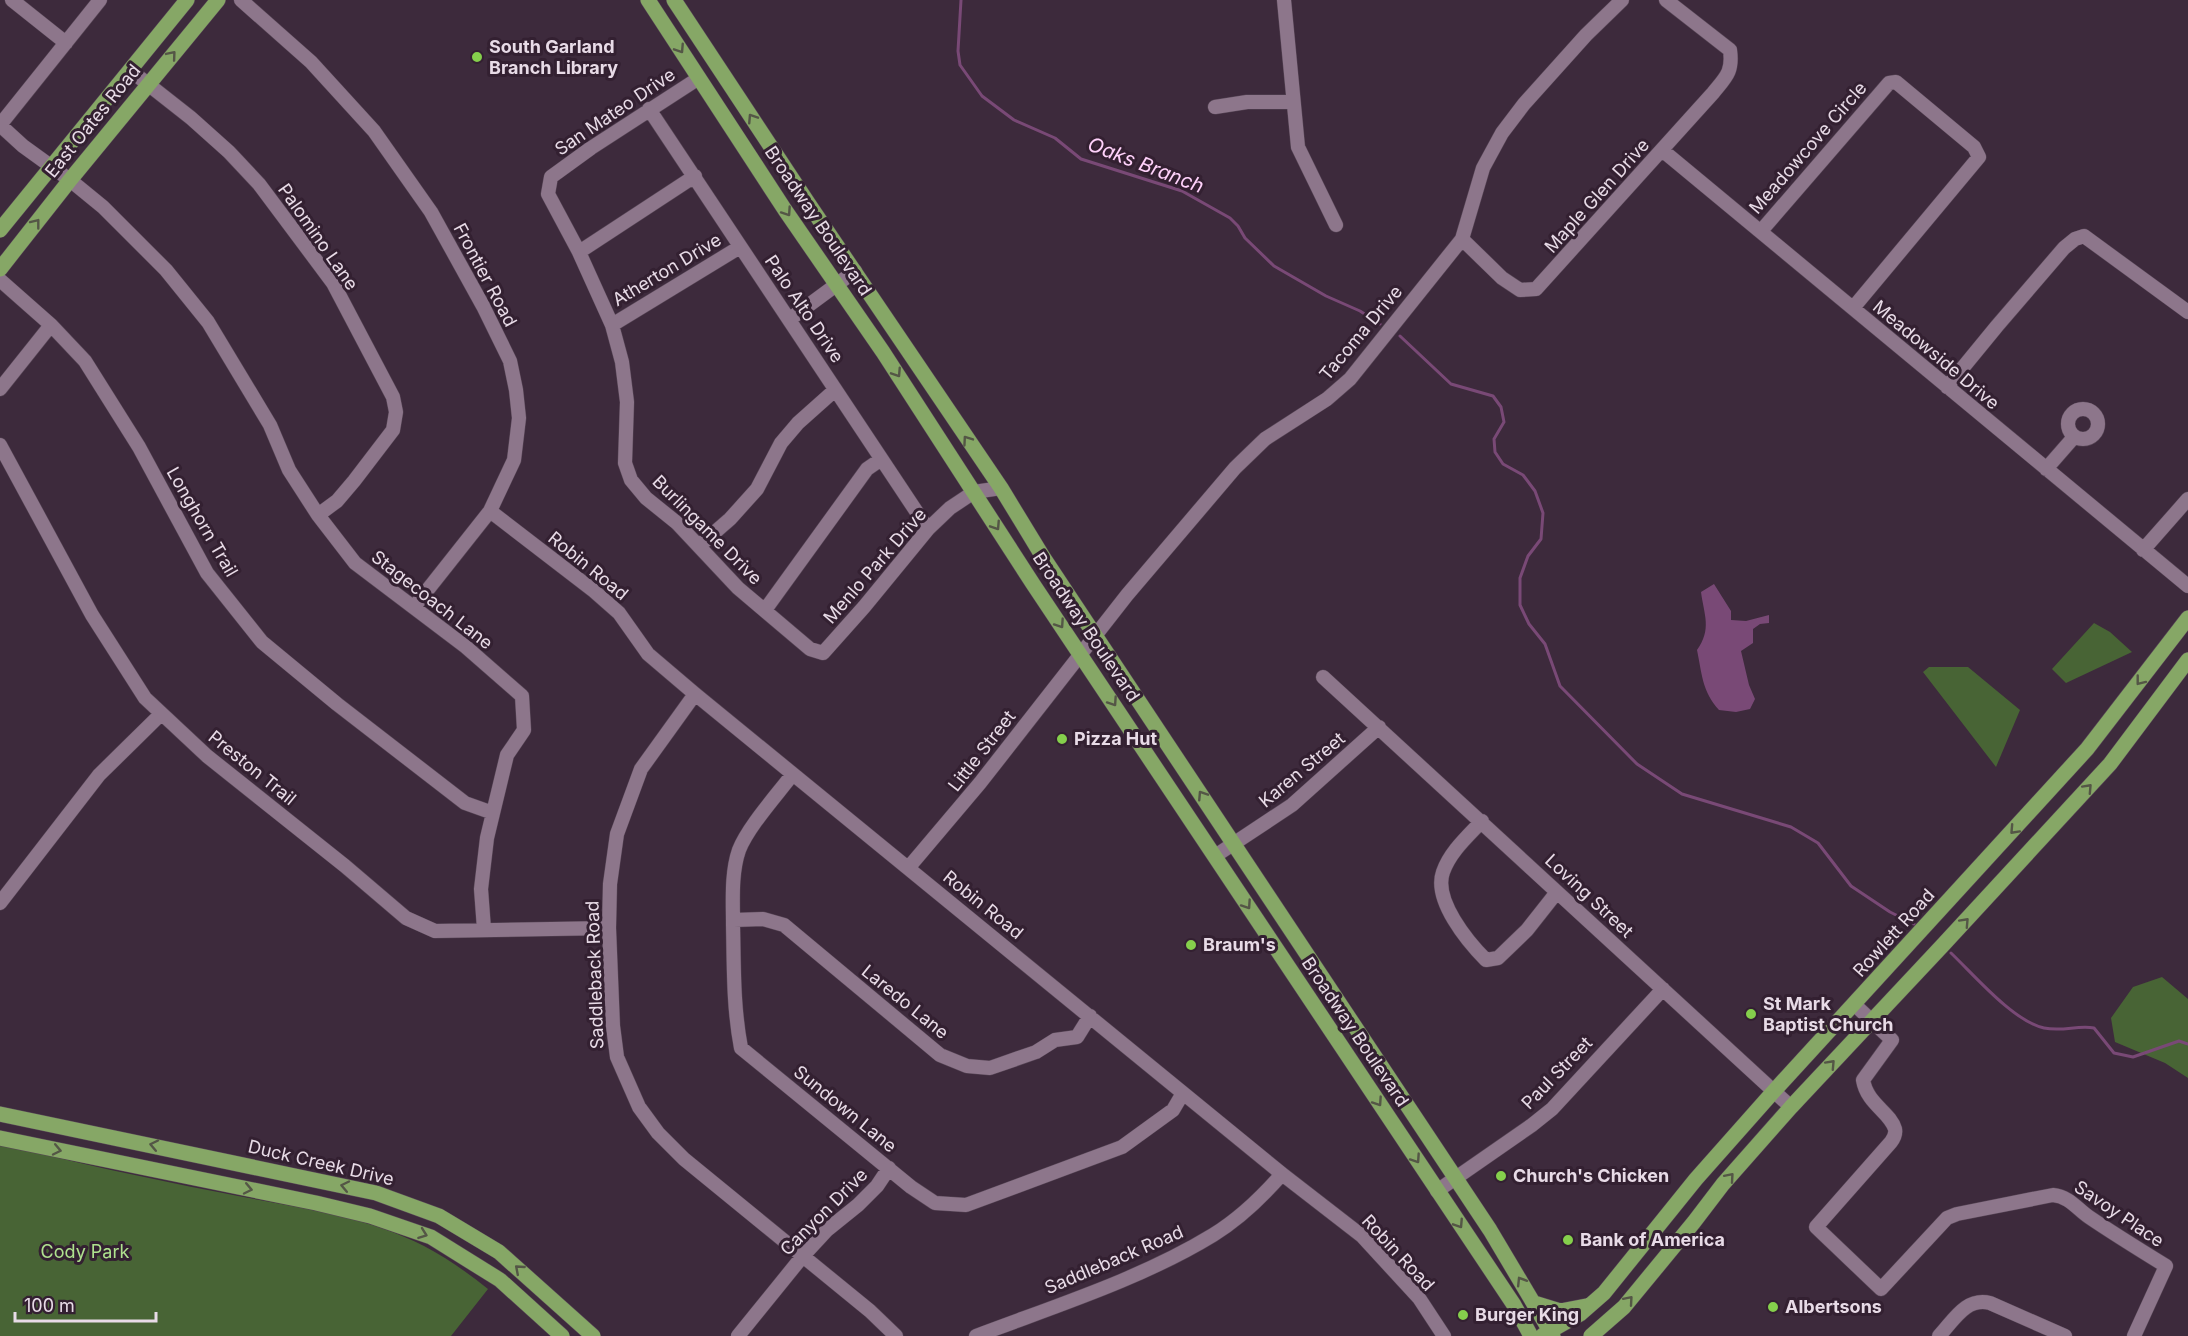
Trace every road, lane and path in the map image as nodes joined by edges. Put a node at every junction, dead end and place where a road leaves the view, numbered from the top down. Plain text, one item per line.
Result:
1 (12, 0) edge
2 (100, 0) edge
3 (187, 0) edge
4 (218, 0) edge
5 (241, 0) edge
6 (648, 0) edge
7 (674, 0) edge
8 (1284, 0) edge
9 (1622, 0) edge
10 (1666, 0) edge
11 (66, 43) junction
12 (130, 70) junction
13 (699, 78) junction
14 (148, 84) junction
15 (1293, 102) junction
16 (1215, 106) dead end
17 (649, 109) junction
18 (0, 125) edge
19 (1662, 150) junction
20 (51, 167) junction
21 (695, 176) junction
22 (551, 177) joint
23 (70, 180) junction
24 (1336, 225) dead end
25 (0, 230) edge
26 (1761, 231) junction
27 (1462, 239) junction
28 (740, 247) junction
29 (579, 252) junction
30 (0, 269) edge
31 (855, 271) junction
32 (0, 280) edge
33 (836, 284) junction
34 (1852, 308) junction
35 (2188, 312) edge
36 (790, 319) junction
37 (51, 325) junction
38 (612, 325) junction
39 (1947, 387) junction
40 (0, 389) edge
41 (835, 390) junction
42 (2074, 437) dead end
43 (0, 445) edge
44 (880, 460) junction
45 (2046, 470) junction
46 (1000, 488) junction
47 (974, 492) junction
48 (2188, 499) edge
49 (490, 511) junction
50 (318, 514) junction
51 (928, 529) junction
52 (699, 546) junction
53 (2143, 550) junction
54 (2188, 586) edge
55 (414, 607) junction
56 (765, 610) junction
57 (2188, 618) edge
58 (1095, 635) junction
59 (810, 649) joint
60 (1080, 654) junction
61 (2188, 660) edge
62 (2155, 663) junction
63 (1323, 677) dead end
64 (2174, 678) junction
65 (695, 694) junction
66 (161, 714) junction
67 (1379, 727) junction
68 (792, 775) junction
69 (492, 813) junction
70 (2029, 813) junction
71 (1482, 821) junction
72 (2048, 831) junction
73 (1234, 844) junction
74 (1215, 856) junction
75 (909, 867) junction
76 (1557, 892) junction
77 (0, 903) edge
78 (734, 920) junction
79 (609, 928) junction
80 (483, 929) junction
81 (1663, 990) junction
82 (1855, 1005) junction
83 (1090, 1016) junction
84 (1872, 1022) junction
85 (1378, 1062) junction
86 (1359, 1073) junction
87 (1774, 1091) junction
88 (1183, 1093) junction
89 (1791, 1107) junction
90 (0, 1114) edge
91 (0, 1138) edge
92 (889, 1168) junction
93 (1282, 1174) junction
94 (1455, 1178) junction
95 (1437, 1191) junction
96 (376, 1193) junction
97 (1679, 1202) junction
98 (370, 1216) junction
99 (1698, 1218) junction
100 (802, 1257) junction
101 (537, 1285) junction
102 (524, 1301) junction
103 (1534, 1303) junction
104 (1594, 1303) junction
105 (1548, 1334) edge
106 (1593, 1335) edge
107 (562, 1336) edge
108 (594, 1336) edge
109 (738, 1336) edge
110 (896, 1336) edge
111 (976, 1336) edge
112 (1444, 1336) edge
113 (1531, 1336) edge
114 (1939, 1336) edge
115 (2065, 1336) edge
116 (2134, 1336) edge

1 - 11 street
2 - 11 street
3 - 12 main road, East Oates Road
14 -> 4 main road, East Oates Road
5 - 49 street, Frontier Road
6 -> 13 main road, Broadway Boulevard
31 -> 7 main road, Broadway Boulevard
8 - 15 street
9 - 27 street, Tacoma Drive
10 - 19 street, Maple Glen Drive
11 - 18 street
12 - 14 street, Palomino Lane
12 - 20 main road, East Oates Road
13 - 17 street, San Mateo Drive
13 -> 33 main road, Broadway Boulevard
14 - 23 main road, East Oates Road
14 - 50 street, Palomino Lane
15 - 16 street
15 - 24 street
17 - 21 street, Palo Alto Drive
17 - 22 street, San Mateo Drive
18 - 20 street, Stagecoach Lane
19 - 26 street, Meadowside Drive
19 - 27 street, Maple Glen Drive
20 - 23 street, Stagecoach Lane
20 - 25 main road, East Oates Road
21 - 28 street, Palo Alto Drive
21 - 29 street
22 - 29 street, Burlingame Drive
30 -> 23 main road, East Oates Road
23 - 50 street, Stagecoach Lane
26 - 34 street, Meadowside Drive
26 - 34 street, Meadowcove Circle
27 - 58 street, Tacoma Drive
28 - 36 street, Palo Alto Drive
28 - 38 street, Atherton Drive
29 - 38 street, Burlingame Drive
31 - 33 street
46 -> 31 main road, Broadway Boulevard
32 - 37 street, Longhorn Trail
33 - 36 street
33 -> 47 main road, Broadway Boulevard
34 - 39 street, Meadowside Drive
35 - 39 street
36 - 41 street, Palo Alto Drive
37 - 40 street
37 - 69 street, Longhorn Trail
38 - 52 street, Burlingame Drive
39 - 45 street, Meadowside Drive
41 - 44 street, Palo Alto Drive
41 - 52 street
42 - 45 street
43 - 66 street, Preston Trail
44 - 51 street, Palo Alto Drive
44 - 56 street
45 - 53 street, Meadowside Drive
46 - 47 street, Menlo Park Drive
46 - 58 main road, Broadway Boulevard
47 - 51 street, Menlo Park Drive
47 -> 60 main road, Broadway Boulevard
48 - 53 street
49 - 55 street, Frontier Road
49 - 65 street, Robin Road
50 - 55 street, Stagecoach Lane
51 - 59 street, Menlo Park Drive
52 - 56 street, Burlingame Drive
53 - 54 street, Meadowside Drive
55 - 69 street, Stagecoach Lane
56 - 59 street, Burlingame Drive
57 - 62 main road, Rowlett Road
58 - 60 street, Tacoma Drive
73 -> 58 main road, Broadway Boulevard
60 -> 74 main road, Broadway Boulevard
60 - 75 street, Little Street
61 - 64 main road
62 - 64 main road
62 -> 70 main road, Rowlett Road
63 - 67 street, Loving Street
72 -> 64 main road
65 - 68 street, Robin Road
65 - 79 street, Saddleback Road
66 - 77 street
66 - 80 street, Preston Trail
67 - 71 street, Loving Street
67 - 73 street, Karen Street
68 - 75 street, Robin Road
68 - 78 street, Sundown Lane
69 - 80 street, Stagecoach Lane
70 - 72 main road
70 -> 82 main road, Rowlett Road
71 - 76 street, Loving Street
71 - 76 street
84 -> 72 main road
73 - 74 street, Karen Street
73 - 85 main road, Broadway Boulevard
74 -> 86 main road, Broadway Boulevard
75 - 83 street, Robin Road
76 - 81 street, Loving Street
78 - 83 street, Laredo Lane
78 - 92 street, Sundown Lane
79 - 80 street, Preston Trail
79 - 100 street, Saddleback Road
81 - 87 street, Loving Street
81 - 94 street, Paul Street
82 - 84 street, Savoy Place
82 - 87 main road, Rowlett Road
83 - 88 street, Robin Road
89 -> 84 main road
84 - 116 street, Savoy Place
85 - 86 main road
85 - 94 main road, Broadway Boulevard
86 -> 95 main road, Broadway Boulevard
87 - 89 street, Loving Street
87 - 97 main road, Rowlett Road
88 - 92 street, Sundown Lane
88 - 93 street, Robin Road
99 -> 89 main road
96 -> 90 main road, Duck Creek Drive
91 -> 98 main road
92 - 100 street, Canyon Drive
93 - 111 street, Saddleback Road
93 - 112 street, Robin Road
94 - 95 street, Paul Street
103 -> 94 main road, Broadway Boulevard
95 -> 113 main road, Broadway Boulevard
96 - 98 main road
101 -> 96 main road, Duck Creek Drive
97 - 99 main road
97 - 104 main road, Rowlett Road
98 -> 102 main road
106 -> 99 main road
100 - 109 street, Canyon Drive
100 - 110 street, Saddleback Road
101 - 102 main road
101 - 108 main road, Duck Creek Drive
102 - 107 main road
103 - 104 main road
103 - 105 main road, Broadway Boulevard
104 - 105 main road, Rowlett Road
114 - 115 street

